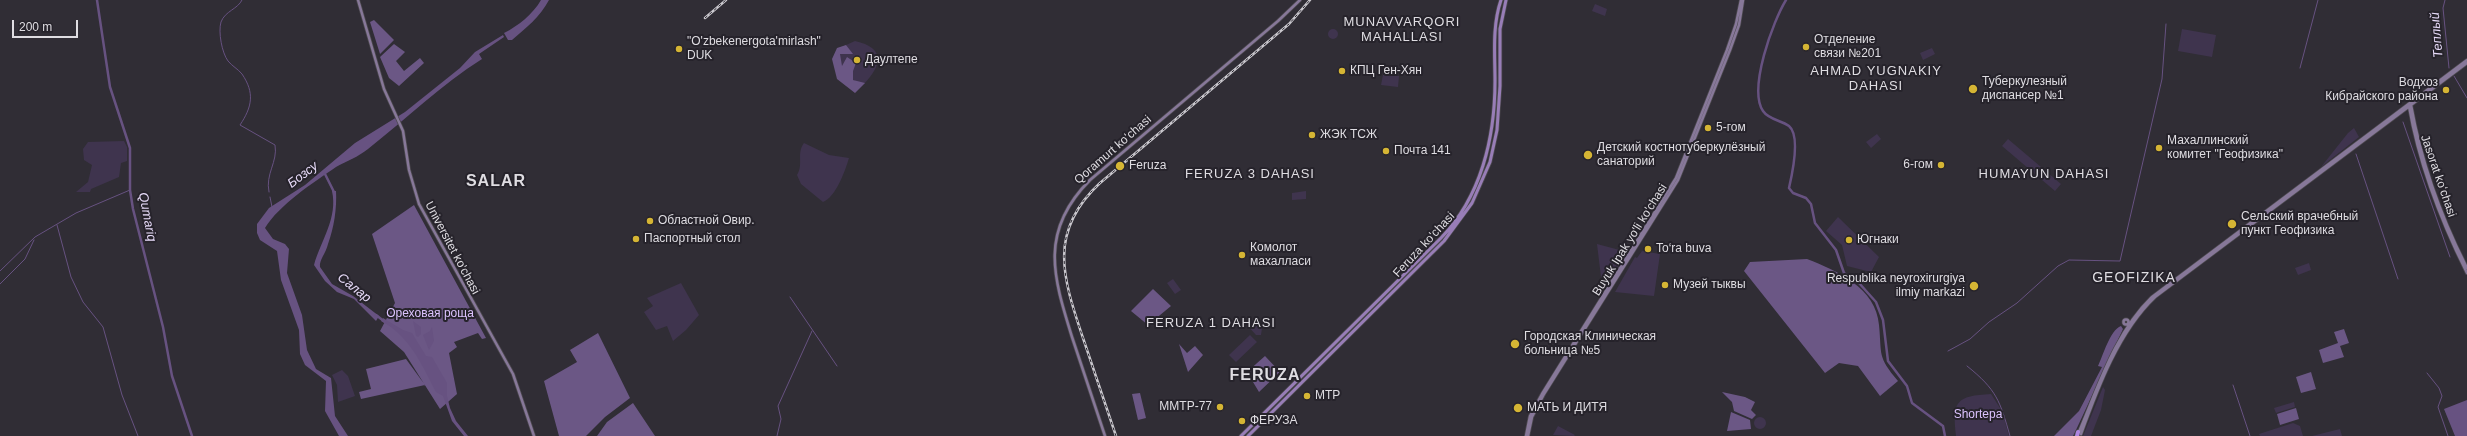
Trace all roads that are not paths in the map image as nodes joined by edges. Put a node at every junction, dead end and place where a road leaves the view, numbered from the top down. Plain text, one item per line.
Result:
1 (358, 0) edge
2 (1299, 0) edge
3 (1501, 0) edge
4 (1506, 0) edge
5 (1742, 0) edge
6 (2467, 60) edge
7 (2467, 63) edge
8 (1495, 86) junction
9 (1500, 86) junction
10 (2409, 104) junction
11 (1423, 259) junction
12 (2467, 268) edge
13 (2467, 273) edge
14 (1383, 295) junction
15 (1386, 298) junction
16 (2128, 322) junction
17 (2127, 329) junction
18 (1309, 369) junction
19 (1312, 373) junction
20 (2079, 434) edge
21 (534, 436) edge
22 (1104, 436) edge
23 (1241, 436) edge
24 (1248, 436) edge
25 (1527, 436) edge

1 - 21 main road, Universitet ko'chasi
2 - 22 main road, Qoramurt koʻchasi
3 - 8 main road, Feruza ko'chasi
4 - 9 main road, Feruza ko'chasi
5 - 25 main road, Buyuk Ipak yo'li ko'chasi
6 - 10 main road
7 - 10 main road
8 - 9 main road
8 - 11 main road, Feruza ko'chasi
9 - 11 main road, Feruza ko'chasi
10 - 12 main road, Jasorat koʻchasi
10 - 13 main road, Jasorat koʻchasi
10 - 16 main road
10 - 16 main road
11 - 14 main road, Feruza ko'chasi
11 - 15 main road, Feruza ko'chasi
14 - 15 main road
14 - 18 main road, Feruza ko'chasi
15 - 19 main road, Feruza ko'chasi
16 - 17 main road
16 - 17 main road
17 - 20 main road
18 - 19 main road
18 - 23 main road, Feruza ko'chasi
19 - 24 main road, Feruza ko'chasi

